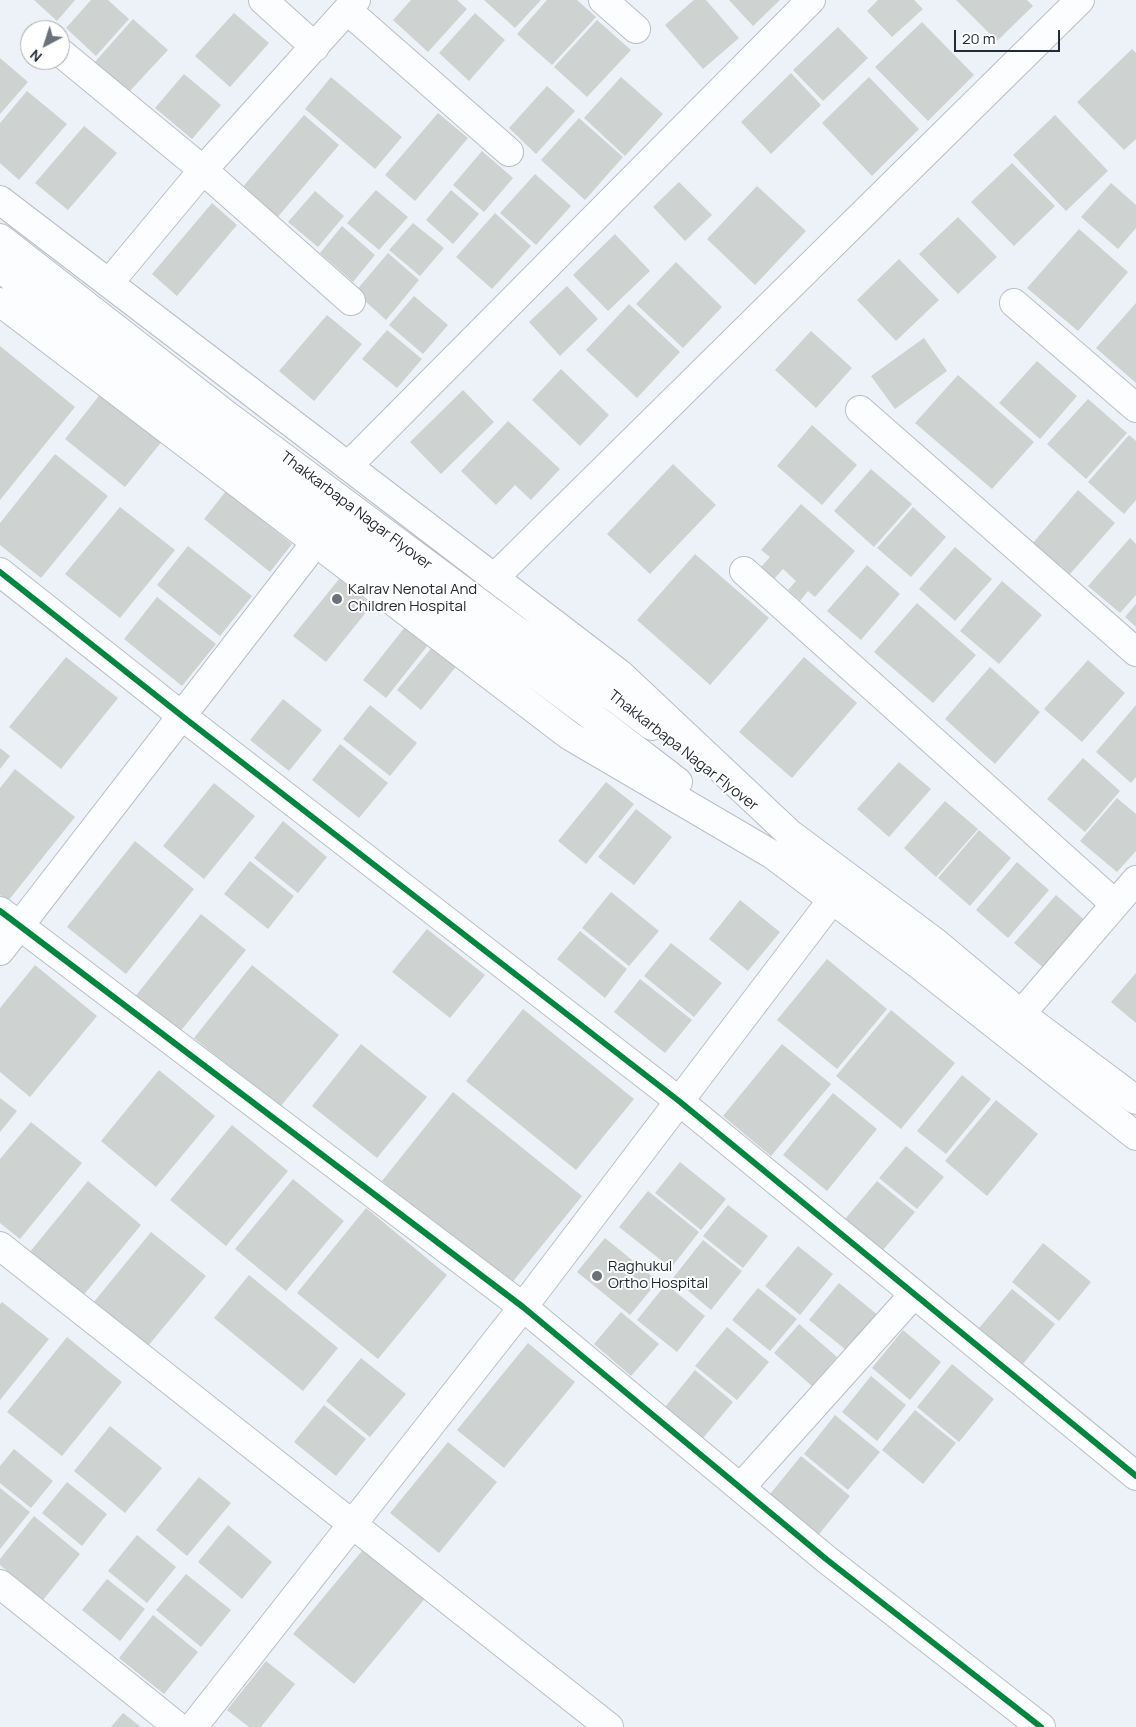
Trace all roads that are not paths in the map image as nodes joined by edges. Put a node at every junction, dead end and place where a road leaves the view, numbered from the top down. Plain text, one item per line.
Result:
1 (263, 0) edge
2 (604, 0) edge
3 (811, 0) edge
4 (1080, 0) edge
5 (352, 5) edge
6 (636, 29) dead end
7 (315, 47) junction
8 (70, 60) edge
9 (508, 152) dead end
10 (203, 170) junction
11 (0, 200) edge
12 (0, 238) edge
13 (0, 268) edge
14 (109, 283) junction
15 (351, 301) dead end
16 (0, 302) edge
17 (1014, 304) dead end
18 (1136, 408) edge
19 (860, 410) dead end
20 (348, 466) junction
21 (316, 542) junction
22 (744, 571) dead end
23 (0, 572) edge
24 (494, 578) junction
25 (1136, 652) edge
26 (182, 716) junction
27 (789, 833) junction
28 (773, 855) junction
29 (1136, 880) edge
30 (832, 900) junction
31 (1115, 904) junction
32 (10, 918) edge
33 (0, 951) edge
34 (1021, 1014) junction
35 (1136, 1100) edge
36 (679, 1101) junction
37 (1136, 1136) edge
38 (0, 1246) edge
39 (914, 1294) junction
40 (523, 1307) junction
41 (1136, 1476) edge
42 (741, 1486) junction
43 (352, 1523) junction
44 (0, 1584) edge
45 (178, 1727) edge
46 (193, 1727) edge
47 (609, 1727) edge
48 (1041, 1727) edge

1 - 7 street
2 - 6 street
3 - 20 street
4 - 24 street
5 - 7 street
5 - 9 street
7 - 10 street
8 - 10 street
10 - 14 street
10 - 15 street
11 - 14 street
12 - 27 street, Thakkarbapa Nagar Flyover
13 - 28 street, Thakkarbapa Nagar Flyover
14 - 20 street
16 - 21 street
17 - 18 street
19 - 25 street
20 - 24 street
21 - 26 street
21 - 28 street
22 - 31 street
23 - 26 street
24 - 27 street
26 - 32 street
26 - 36 street
27 - 34 street
28 - 30 street
29 - 31 street
30 - 36 street
30 - 37 street
31 - 34 street
32 - 33 street
32 - 40 street
34 - 35 street
36 - 39 street
36 - 40 street
38 - 43 street
39 - 41 street
39 - 42 street
40 - 42 street
40 - 43 street
42 - 48 street
43 - 46 street
43 - 47 street
44 - 45 street

